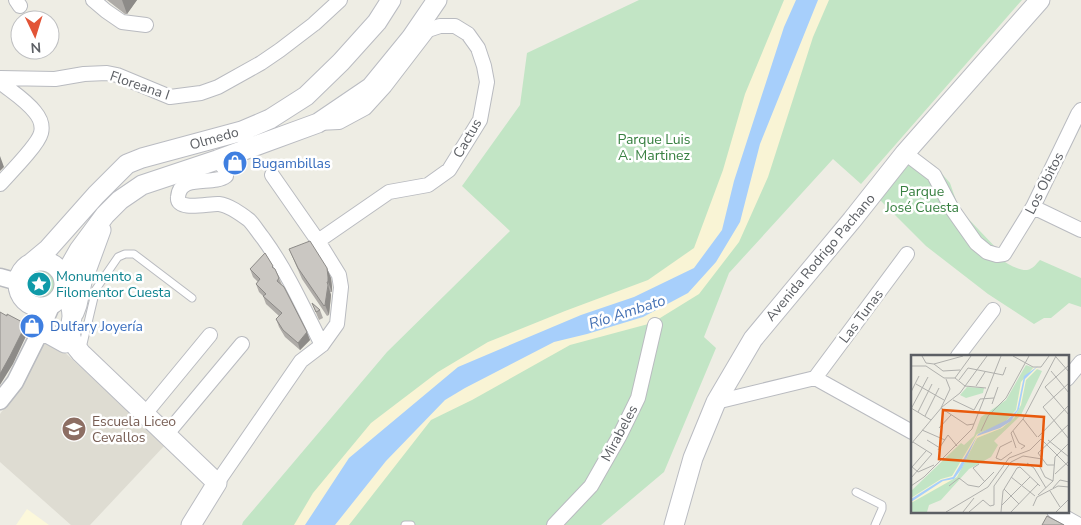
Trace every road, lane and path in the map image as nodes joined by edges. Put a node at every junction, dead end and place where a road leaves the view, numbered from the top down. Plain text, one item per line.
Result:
1 (93, 0) edge
2 (340, 0) edge
3 (391, 0) edge
4 (438, 0) edge
5 (1041, 2) edge
6 (146, 25) dead end
7 (0, 78) edge
8 (0, 82) edge
9 (1080, 113) edge
10 (318, 123) junction
11 (905, 153) junction
12 (217, 160) junction
13 (272, 175) dead end
14 (0, 184) edge
15 (1033, 207) junction
16 (105, 215) junction
17 (1081, 230) edge
18 (318, 241) junction
19 (907, 254) dead end
20 (30, 264) junction
21 (5, 279) edge
22 (63, 281) junction
23 (192, 298) dead end
24 (53, 303) junction
25 (993, 310) dead end
26 (72, 316) junction
27 (655, 325) dead end
28 (39, 334) junction
29 (210, 335) dead end
30 (65, 343) junction
31 (242, 344) dead end
32 (322, 345) junction
33 (81, 354) junction
34 (959, 355) edge
35 (1081, 362) edge
36 (815, 378) junction
37 (1068, 378) edge
38 (0, 401) edge
39 (716, 402) junction
40 (144, 415) junction
41 (910, 426) edge
42 (166, 435) junction
43 (217, 483) junction
44 (856, 492) dead end
45 (1056, 512) edge
46 (191, 525) edge
47 (404, 525) edge
48 (411, 525) edge
49 (554, 525) edge
50 (674, 525) edge
51 (875, 525) edge
52 (1079, 525) edge

1 - 6 street
2 - 7 street, Floreana I
3 - 20 main road, Olmedo
4 - 10 main road
5 - 11 main road, Avenida Rodrigo Pachano
8 - 14 street
9 - 15 street, Los Obitos
10 - 12 main road
10 - 18 street, Cactus
11 - 15 street, Los Obitos
11 - 39 main road, Avenida Rodrigo Pachano
12 - 16 main road
12 - 32 street
13 - 18 street
15 - 17 street
16 - 22 main road
16 - 26 main road
18 - 32 street
19 - 36 street, Las Tunas
20 - 21 main road
20 - 22 main road
21 - 24 main road
22 - 24 main road
22 - 26 main road
23 - 33 lane
24 - 28 street
24 - 30 main road
25 - 34 street
26 - 33 main road
27 - 49 street, Mirabeles
28 - 30 main road
28 - 38 street
29 - 40 street
30 - 33 main road
31 - 42 street
32 - 43 street
33 - 40 main road
35 - 37 street
36 - 39 street
36 - 41 street
39 - 50 main road, Avenida Rodrigo Pachano
40 - 42 main road
42 - 43 main road
43 - 46 main road
44 - 51 lane
45 - 52 street
47 - 48 lane

